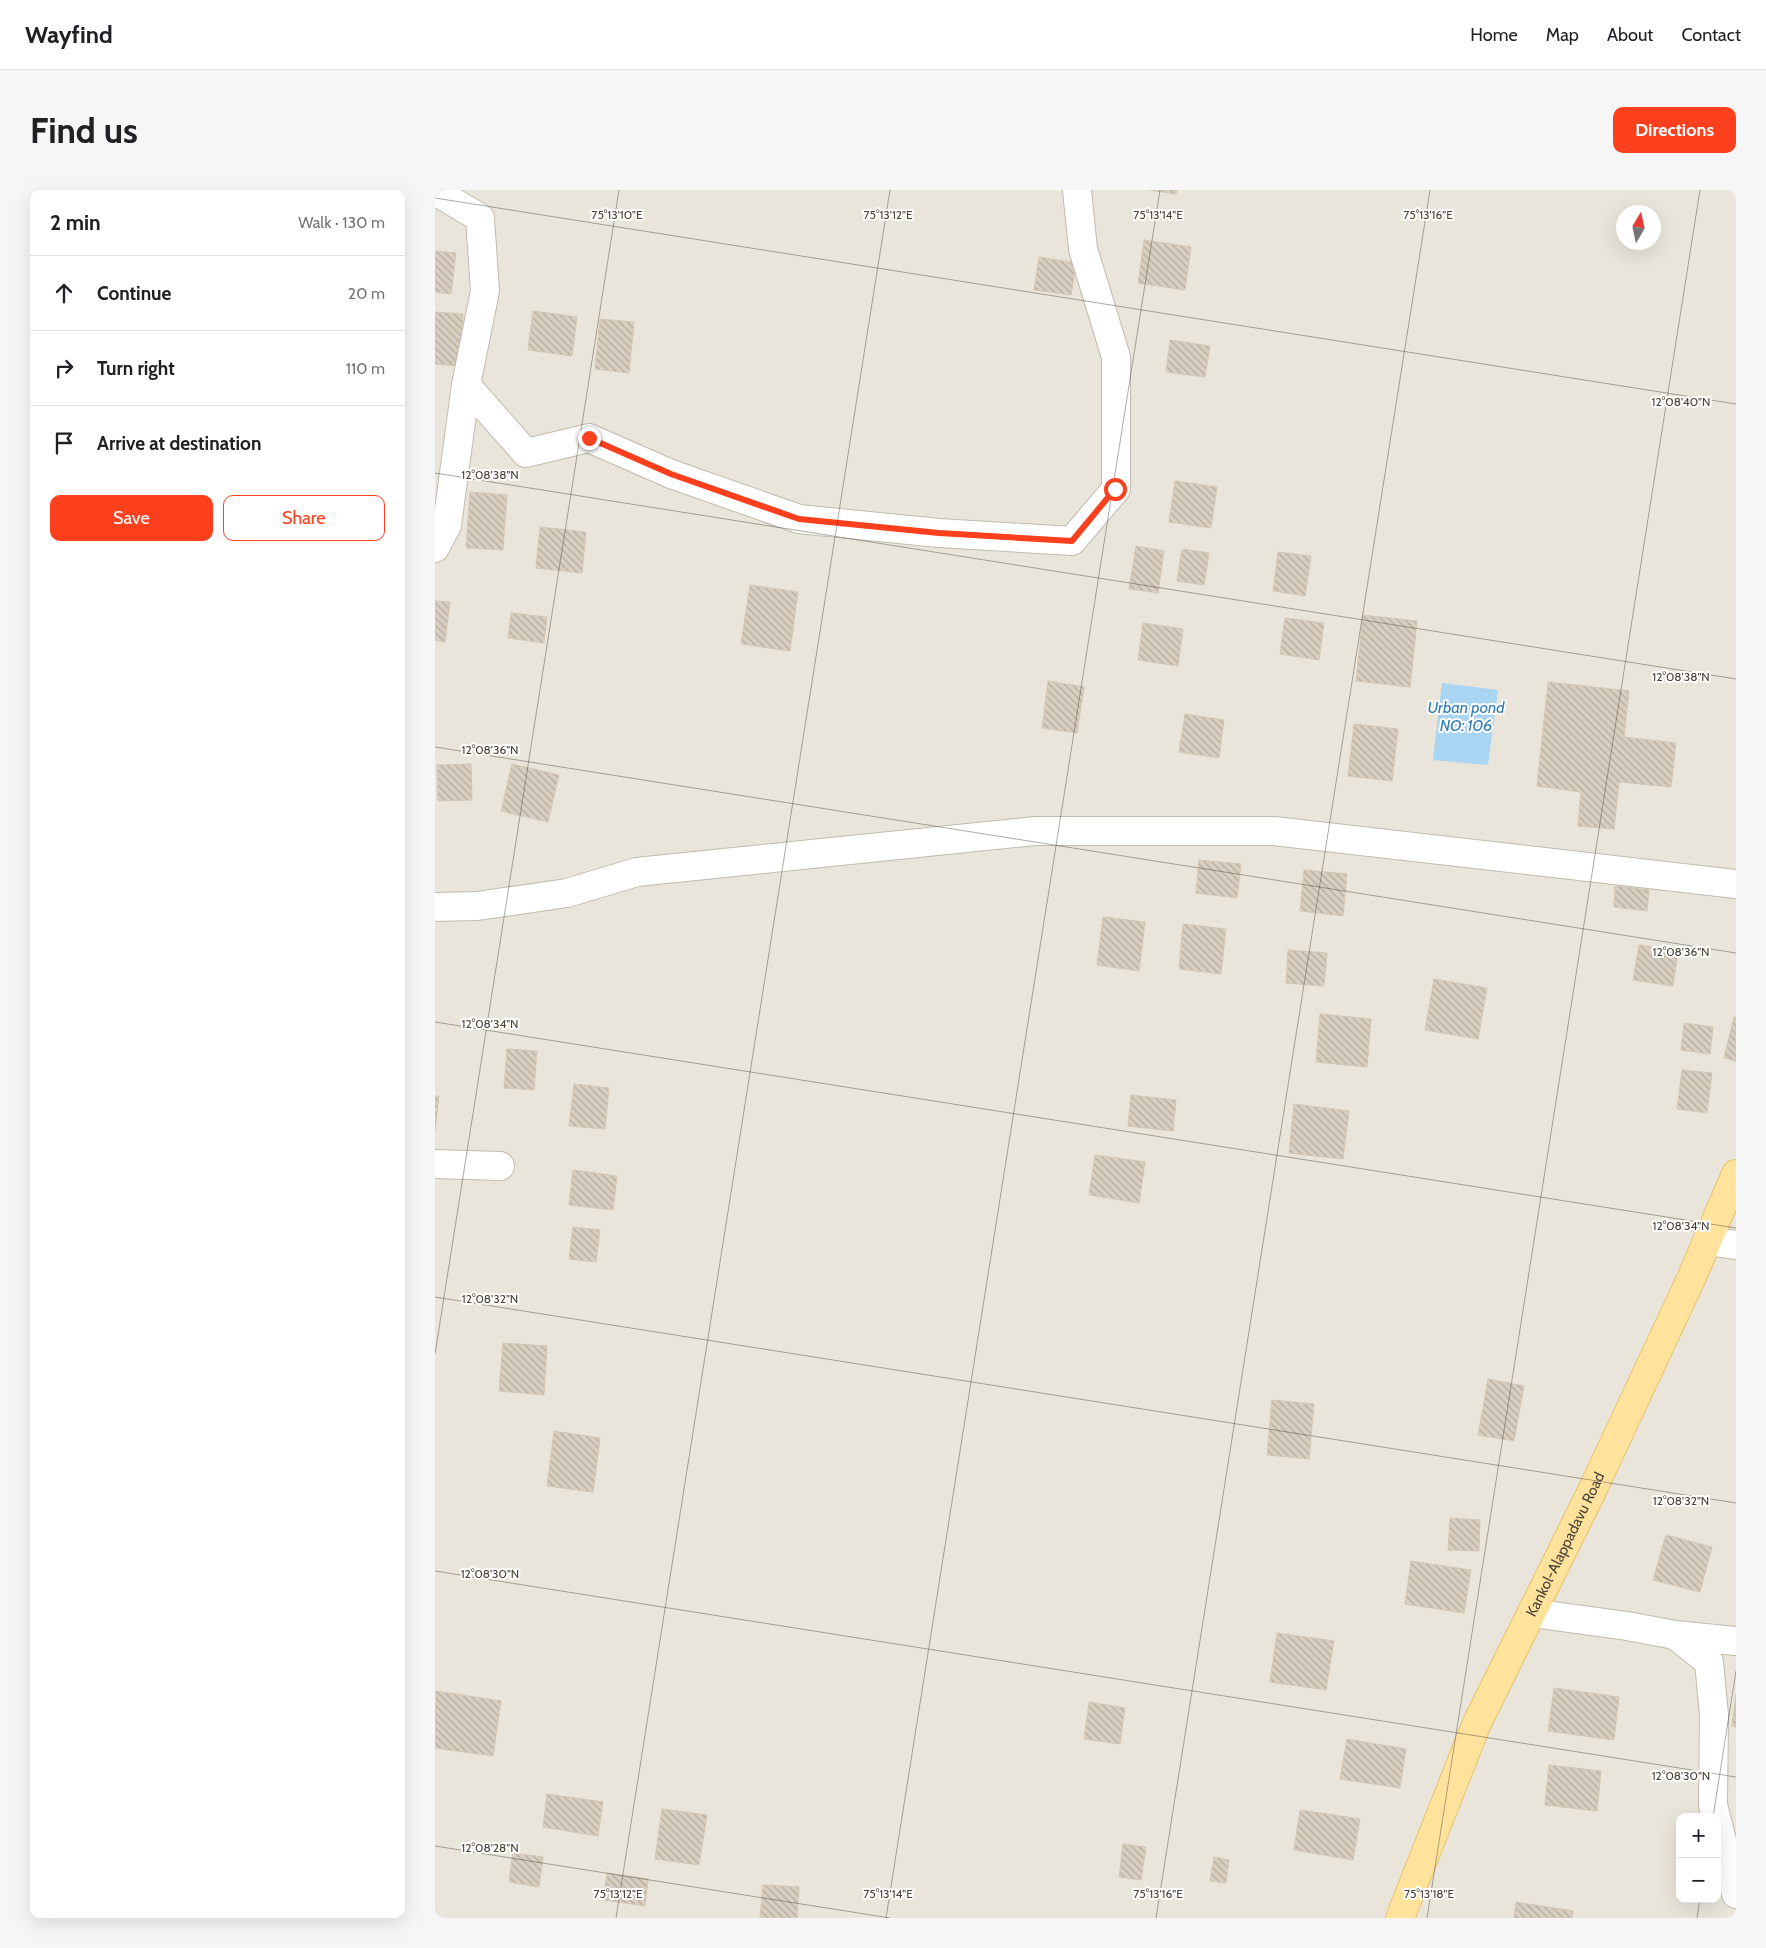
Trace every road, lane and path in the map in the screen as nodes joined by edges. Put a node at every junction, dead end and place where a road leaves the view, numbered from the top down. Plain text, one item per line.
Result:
1 (1077, 190) edge
2 (435, 191) edge
3 (466, 386) junction
4 (435, 548) edge
5 (1736, 884) edge
6 (435, 907) edge
7 (435, 1164) edge
8 (499, 1166) dead end
9 (1736, 1174) edge
10 (1707, 1241) junction
11 (1736, 1245) edge
12 (1532, 1613) junction
13 (1675, 1636) junction
14 (1736, 1641) edge
15 (1715, 1813) edge
16 (1721, 1836) edge
17 (1736, 1894) edge
18 (1399, 1918) edge

1 - 3 street
2 - 3 street
3 - 4 street
5 - 6 street
7 - 8 street
9 - 10 main road, Kankol-Alappadavu Road
10 - 11 street
10 - 12 main road, Kankol-Alappadavu Road
12 - 13 street
12 - 18 main road, Kankol-Alappadavu Road
13 - 14 street
13 - 15 street
16 - 17 street

